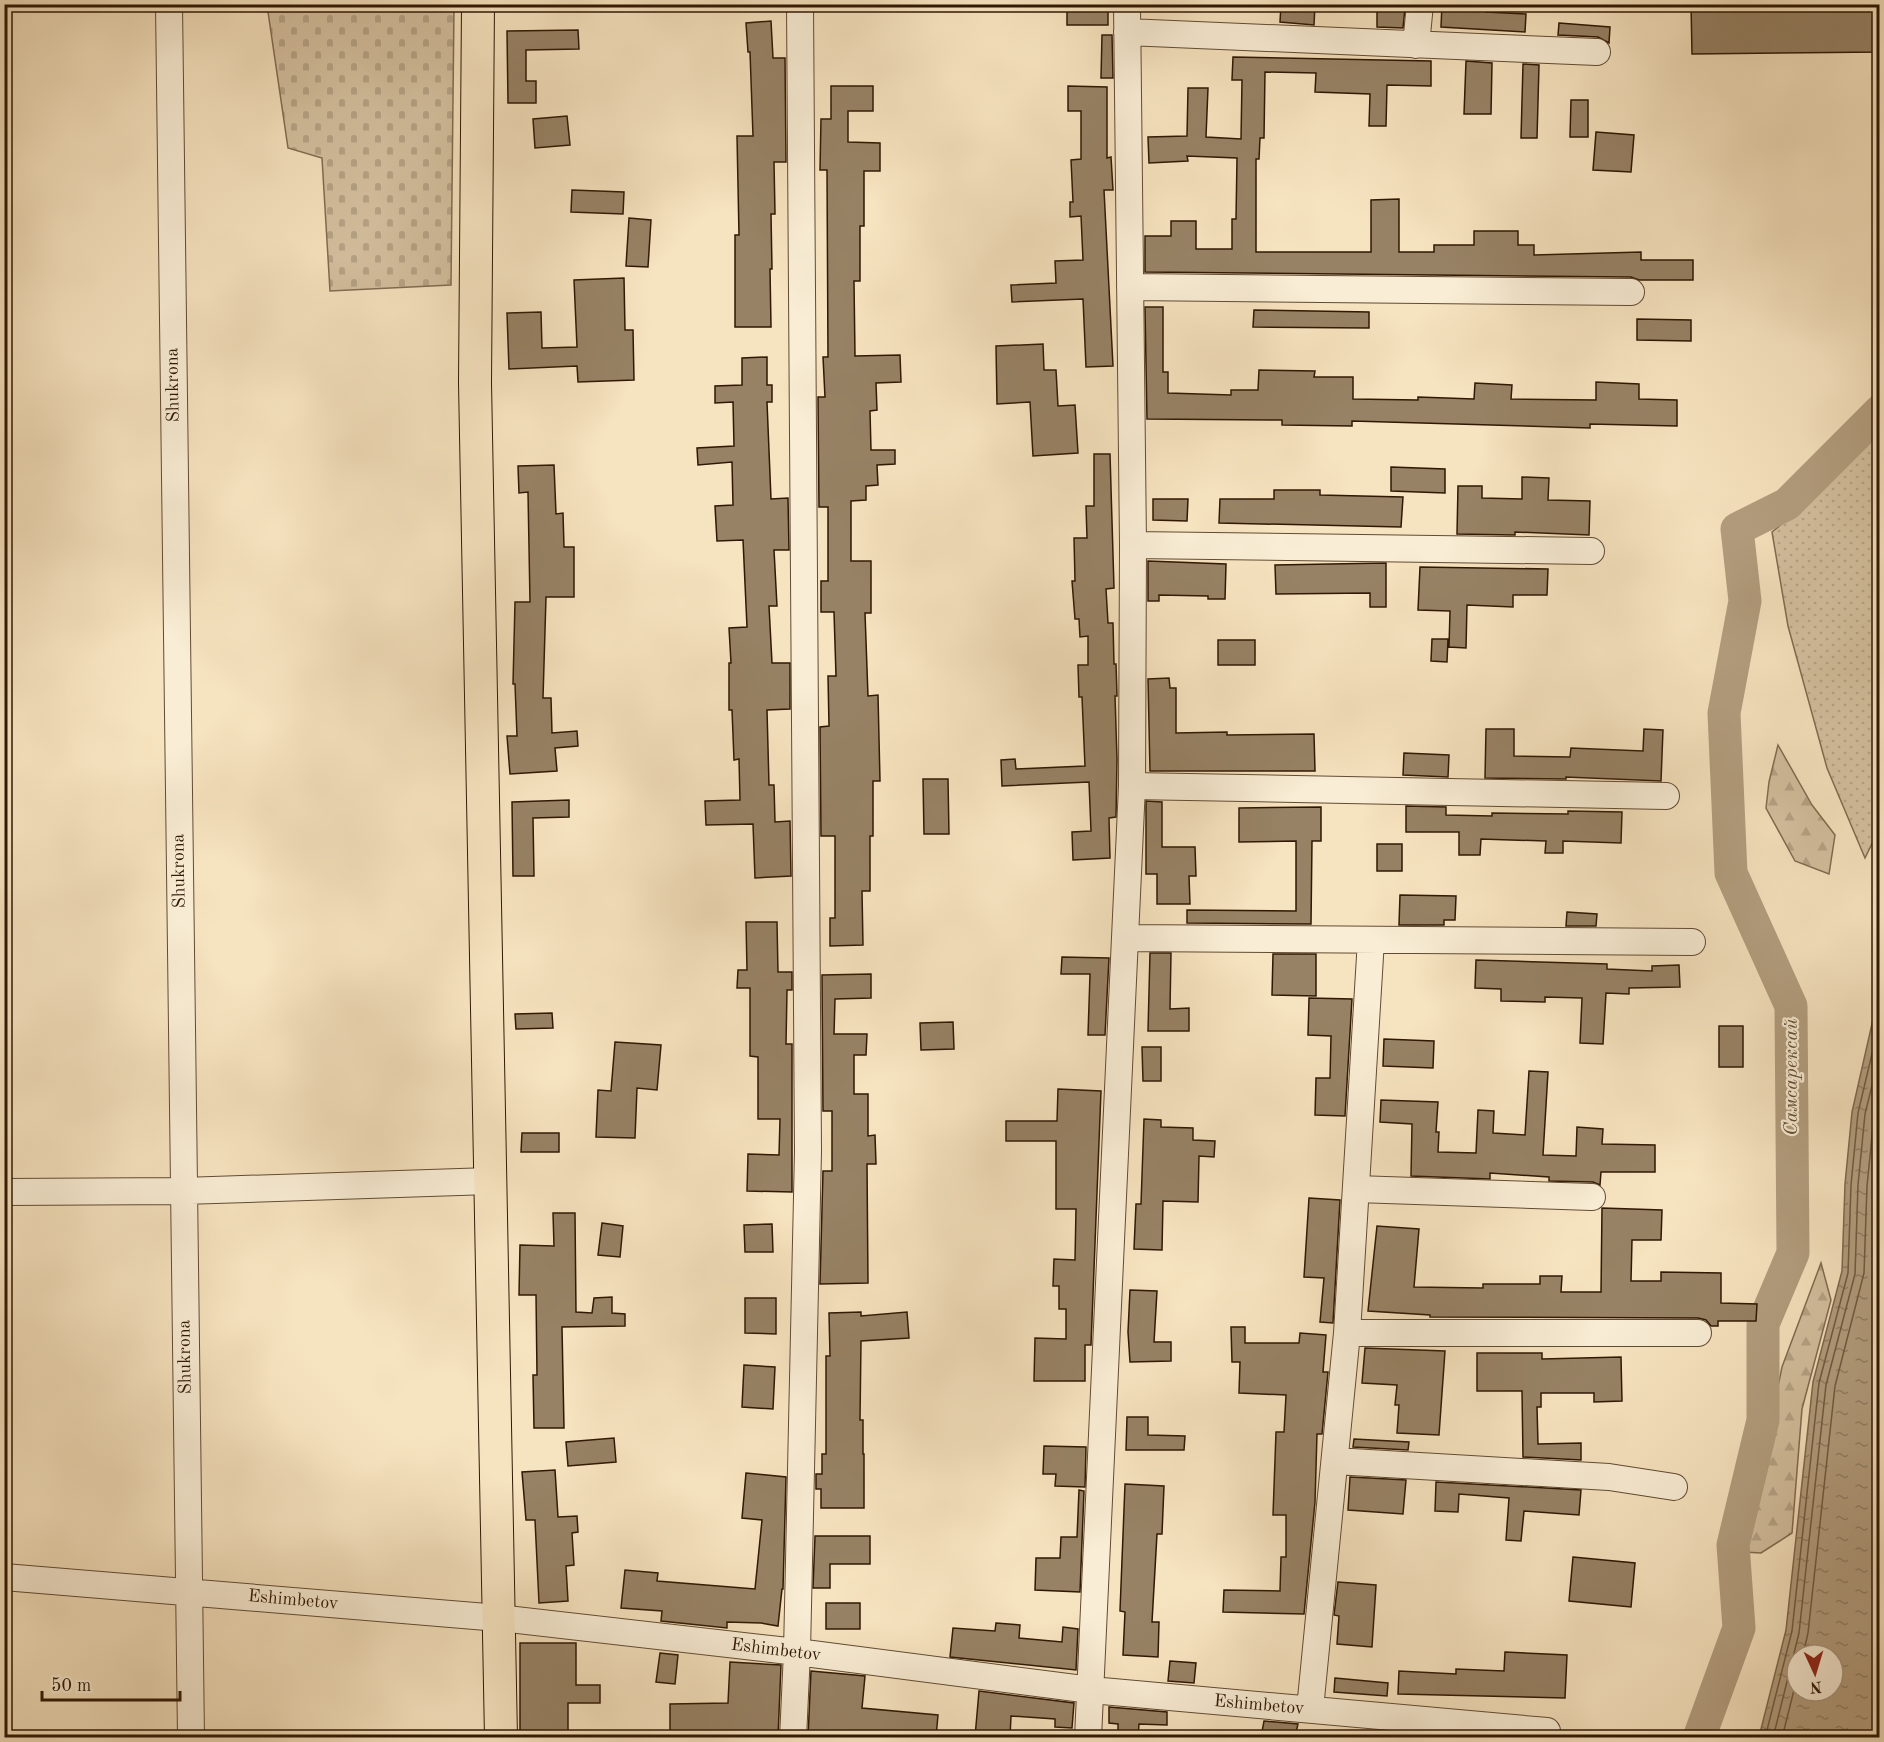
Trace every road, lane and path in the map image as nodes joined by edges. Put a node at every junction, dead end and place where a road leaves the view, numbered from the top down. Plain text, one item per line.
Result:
1 (169, 4) edge
2 (478, 4) edge
3 (800, 4) edge
4 (1126, 4) edge
5 (1420, 4) edge
6 (1127, 32) junction
7 (1416, 45) junction
8 (1597, 52) dead end
9 (1130, 286) junction
10 (1631, 292) dead end
11 (1132, 545) junction
12 (1591, 551) dead end
13 (1132, 786) junction
14 (1666, 796) dead end
15 (1125, 938) junction
16 (1371, 940) junction
17 (1692, 942) dead end
18 (490, 1181) junction
19 (1356, 1189) junction
20 (183, 1191) junction
21 (4, 1192) edge
22 (1592, 1197) dead end
23 (1698, 1333) dead end
24 (1347, 1334) junction
25 (1335, 1461) junction
26 (1674, 1487) dead end
27 (4, 1577) edge
28 (188, 1591) junction
29 (499, 1618) junction
30 (797, 1652) junction
31 (1091, 1690) junction
32 (1310, 1710) junction
33 (1547, 1731) dead end
34 (191, 1737) edge
35 (501, 1737) edge
36 (793, 1737) edge
37 (1088, 1737) edge

1 - 20 street, Shukrona
2 - 18 main road
3 - 30 street
4 - 6 street
5 - 7 street
6 - 7 street
6 - 9 street
7 - 8 street
9 - 10 street
9 - 11 street
11 - 12 street
11 - 13 street
13 - 14 street
13 - 15 street
15 - 16 street
15 - 31 street
16 - 17 street
16 - 19 street
18 - 20 street
18 - 29 main road
19 - 22 street
19 - 24 street
20 - 21 street
20 - 28 street, Shukrona
23 - 24 street
24 - 25 street
25 - 26 street
25 - 32 street
27 - 28 street, Eshimbetov
28 - 29 street, Eshimbetov
28 - 34 street, Shukrona
29 - 30 street, Eshimbetov
29 - 35 main road
30 - 31 street, Eshimbetov
30 - 36 street
31 - 32 street, Eshimbetov
31 - 37 street
32 - 33 street, Eshimbetov

